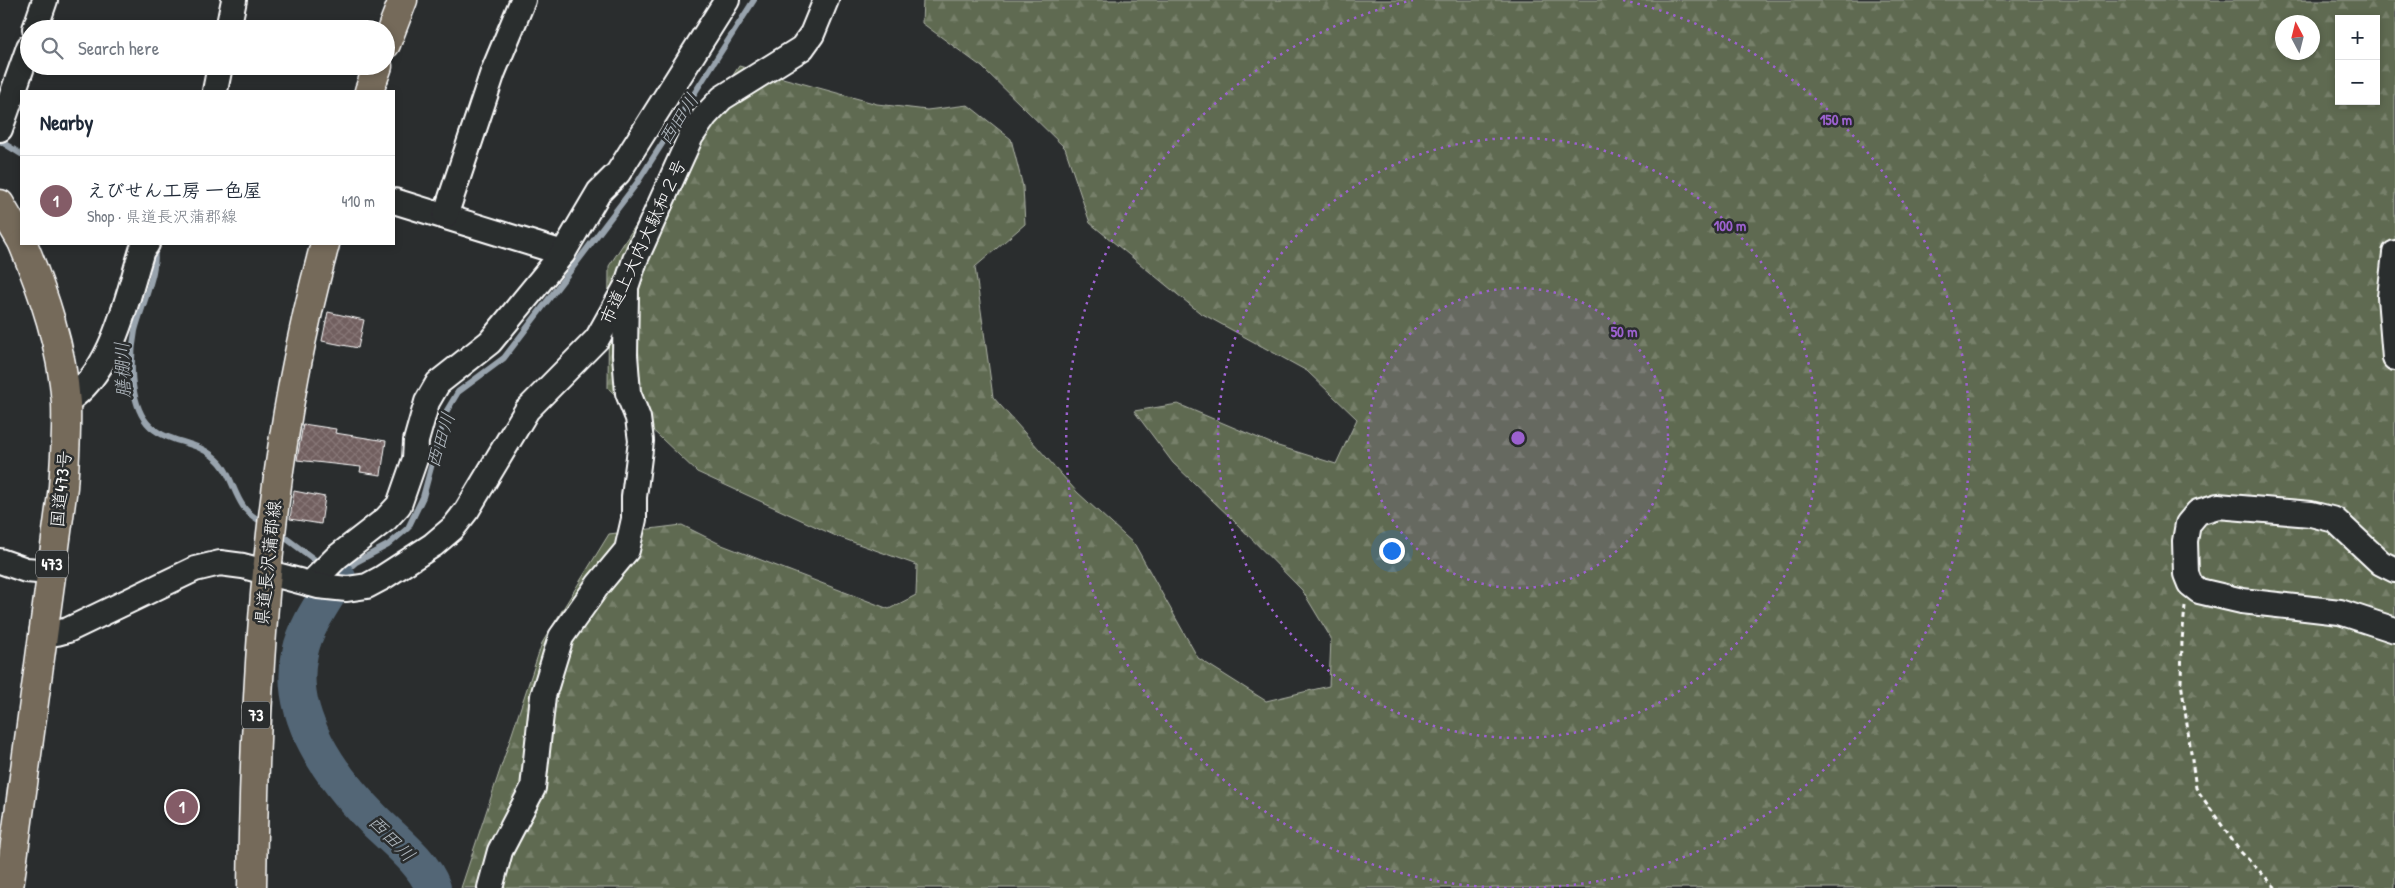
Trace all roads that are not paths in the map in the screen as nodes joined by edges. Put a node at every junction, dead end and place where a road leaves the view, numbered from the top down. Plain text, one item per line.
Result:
1 (45, 0) edge
2 (234, 0) edge
3 (403, 0) edge
4 (523, 0) edge
5 (727, 0) edge
6 (826, 0) edge
7 (38, 20) edge
8 (230, 20) edge
9 (395, 21) edge
10 (20, 72) edge
11 (218, 75) edge
12 (375, 75) edge
13 (215, 90) edge
14 (369, 90) edge
15 (0, 128) edge
16 (395, 201) edge
17 (0, 204) edge
18 (445, 216) junction
19 (20, 239) edge
20 (23, 245) edge
21 (325, 245) edge
22 (144, 247) edge
23 (2395, 252) edge
24 (563, 253) junction
25 (626, 287) junction
26 (2395, 358) edge
27 (66, 402) junction
28 (0, 561) edge
29 (2395, 570) edge
30 (50, 572) junction
31 (266, 572) junction
32 (320, 576) junction
33 (2395, 630) edge
34 (42, 632) junction
35 (9, 888) edge
36 (252, 888) edge
37 (490, 888) edge

1 - 7 street
2 - 8 street
3 - 9 main road
4 - 18 street
5 - 24 street
6 - 25 street, 市道上大内大駄和２号
10 - 15 street
11 - 13 street
12 - 14 main road
16 - 18 street
17 - 19 main road, 国道473号 / 473
18 - 24 street
20 - 27 main road, 国道473号 / 473
21 - 31 main road, 県道長沢蒲郡線 / 73
22 - 27 street
23 - 26 street
24 - 32 street
25 - 32 street, 市道上大内大駄和２号
25 - 37 street
27 - 30 main road, 国道473号 / 473
28 - 30 street
29 - 33 street
30 - 34 main road, 国道473号 / 473
31 - 32 street, 市道上大内大駄和２号
31 - 34 street, 市道上大内大駄和２号
31 - 36 main road, 県道長沢蒲郡線 / 73
34 - 35 main road, 国道473号 / 473

